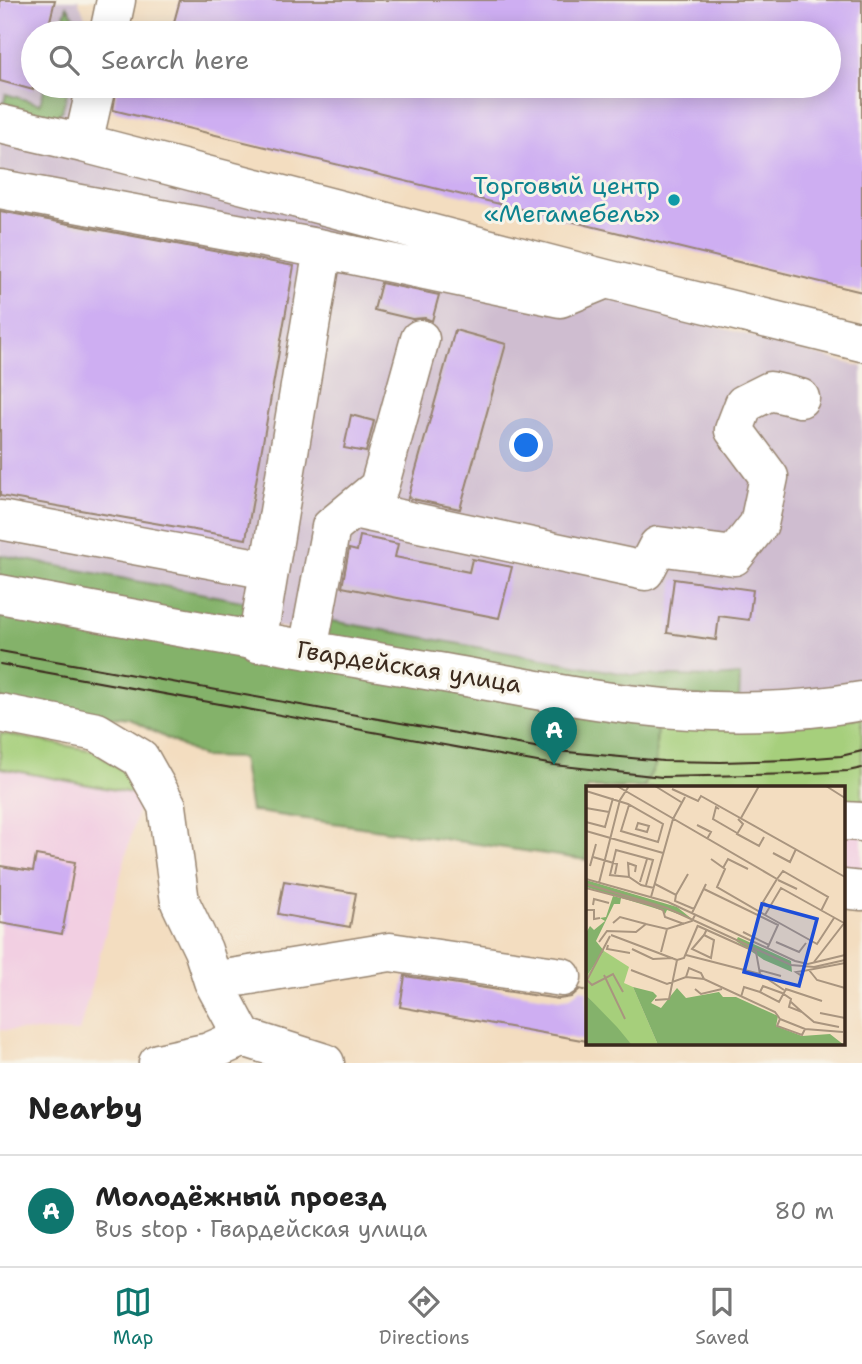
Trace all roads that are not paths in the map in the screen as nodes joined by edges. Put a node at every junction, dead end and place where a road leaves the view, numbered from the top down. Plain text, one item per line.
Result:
1 (116, 0) edge
2 (127, 0) edge
3 (135, 0) edge
4 (111, 21) edge
5 (93, 98) edge
6 (0, 124) edge
7 (83, 143) junction
8 (0, 189) edge
9 (323, 249) junction
10 (607, 279) junction
11 (419, 339) dead end
12 (862, 342) edge
13 (800, 398) dead end
14 (353, 509) junction
15 (0, 520) edge
16 (268, 570) junction
17 (0, 594) edge
18 (257, 643) junction
19 (307, 650) junction
20 (862, 701) edge
21 (0, 713) edge
22 (844, 821) edge
23 (862, 822) edge
24 (844, 889) edge
25 (862, 891) edge
26 (562, 977) dead end
27 (214, 981) junction
28 (243, 1037) junction
29 (158, 1063) edge
30 (325, 1063) edge

1 - 4 street
2 - 3 street
5 - 7 street
6 - 7 street
7 - 10 street
8 - 9 street
9 - 10 street
9 - 16 street
10 - 12 street
11 - 14 street
13 - 14 street
14 - 19 street
15 - 16 street
16 - 18 street
17 - 18 street, Гвардейская улица
18 - 19 street, Гвардейская улица
19 - 20 street, Гвардейская улица
21 - 27 street
22 - 23 street
24 - 25 street
26 - 27 street
27 - 28 street
28 - 29 street
28 - 30 street

